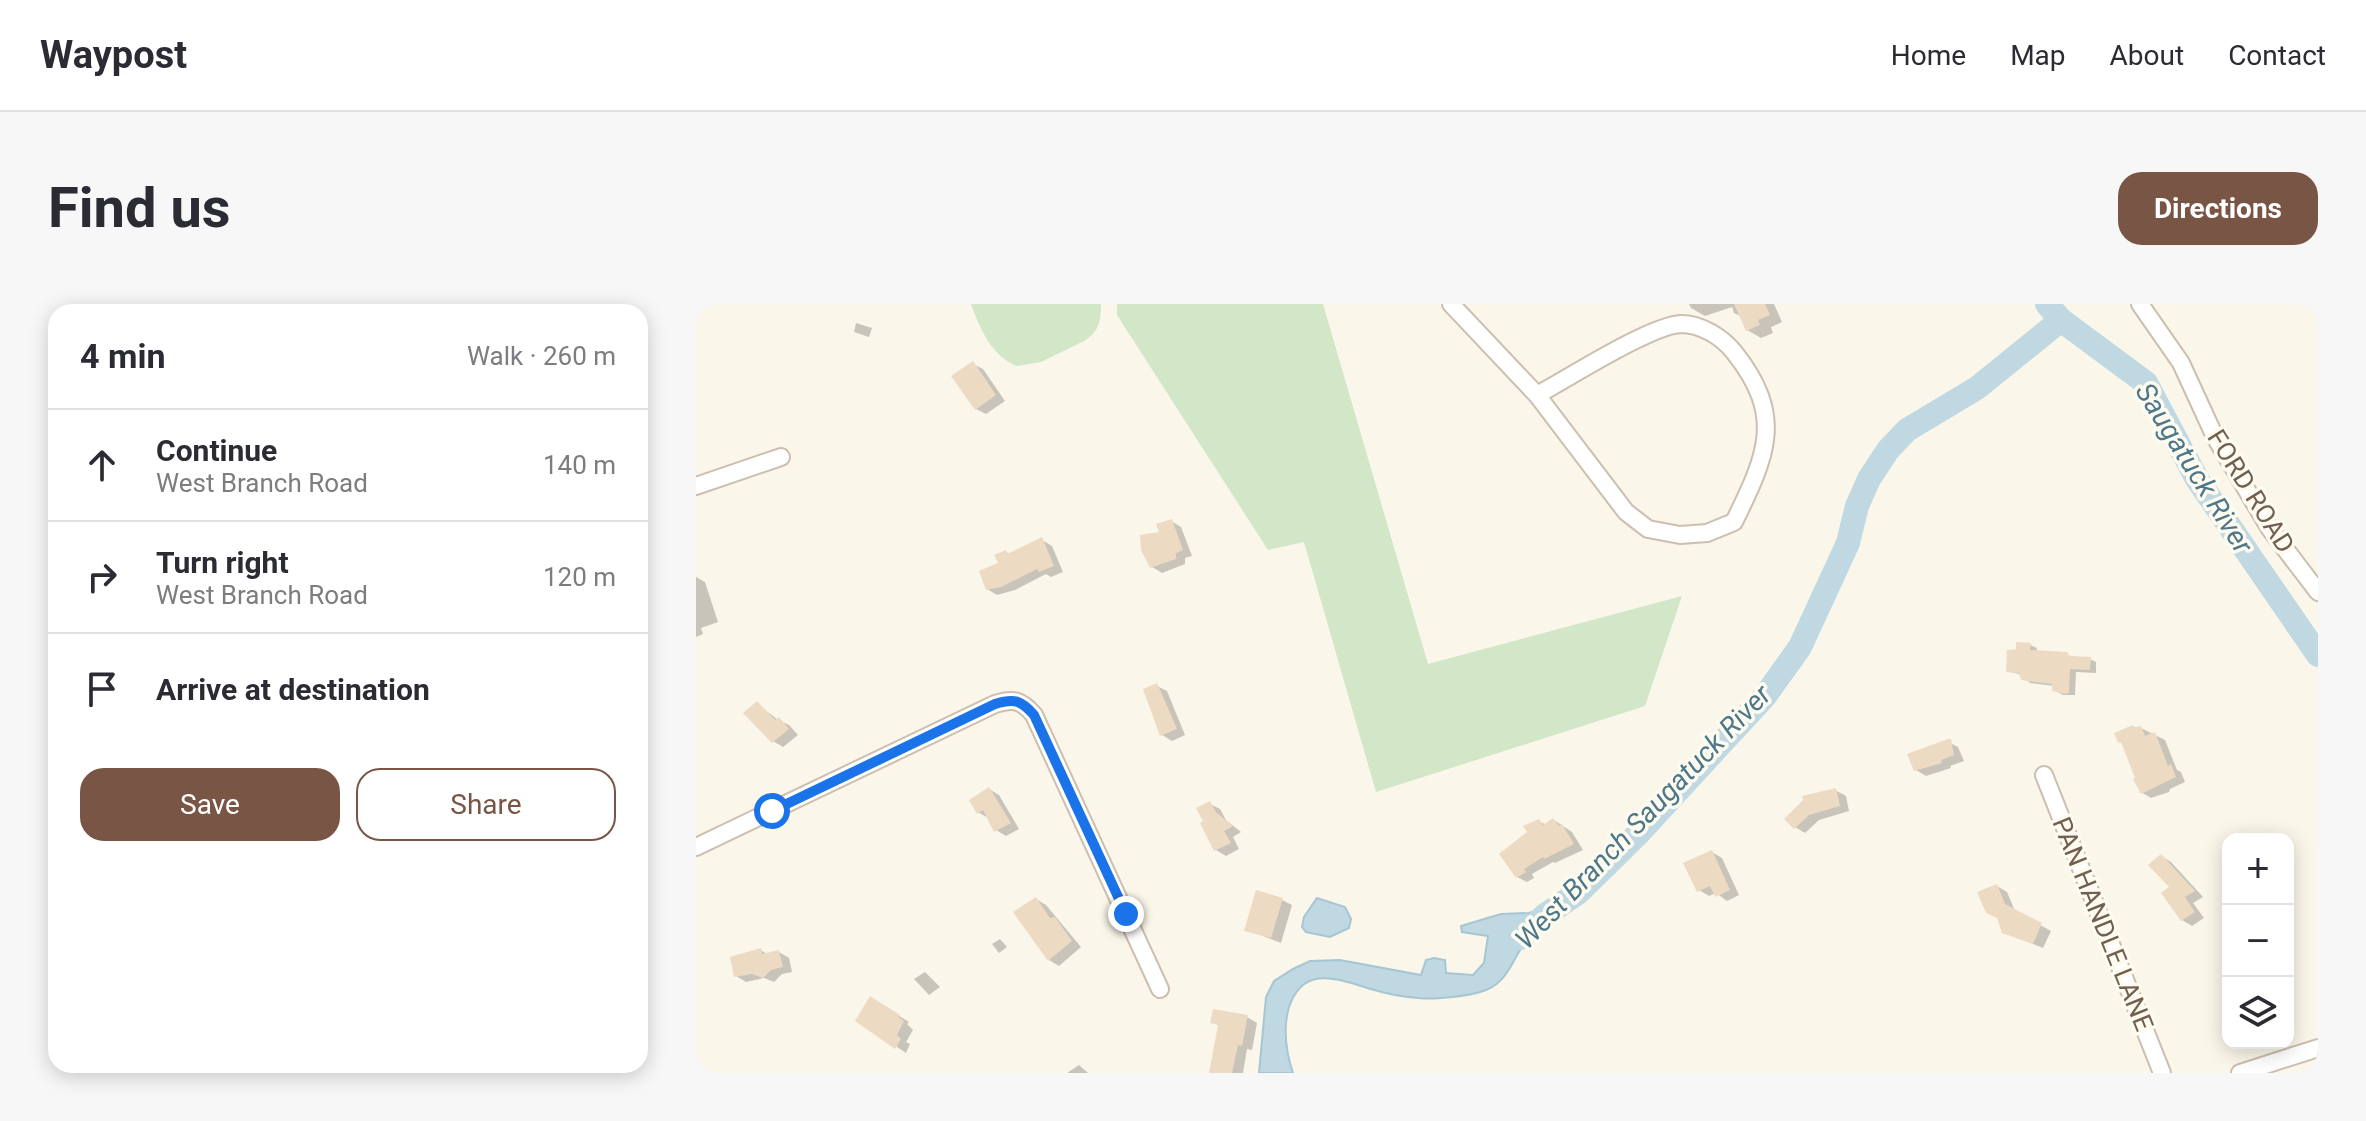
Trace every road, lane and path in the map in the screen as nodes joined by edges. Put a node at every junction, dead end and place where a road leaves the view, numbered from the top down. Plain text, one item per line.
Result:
1 (1451, 304) edge
2 (2140, 304) edge
3 (1537, 395) junction
4 (781, 457) dead end
5 (696, 486) edge
6 (2318, 592) edge
7 (2044, 775) dead end
8 (696, 847) edge
9 (1160, 989) dead end
10 (2318, 1048) edge
11 (2162, 1073) edge
12 (2240, 1073) edge

1 - 3 street
2 - 6 street, FORD ROAD
3 - 3 street
4 - 5 street
7 - 11 street, PAN HANDLE LANE
8 - 9 street
10 - 12 street

